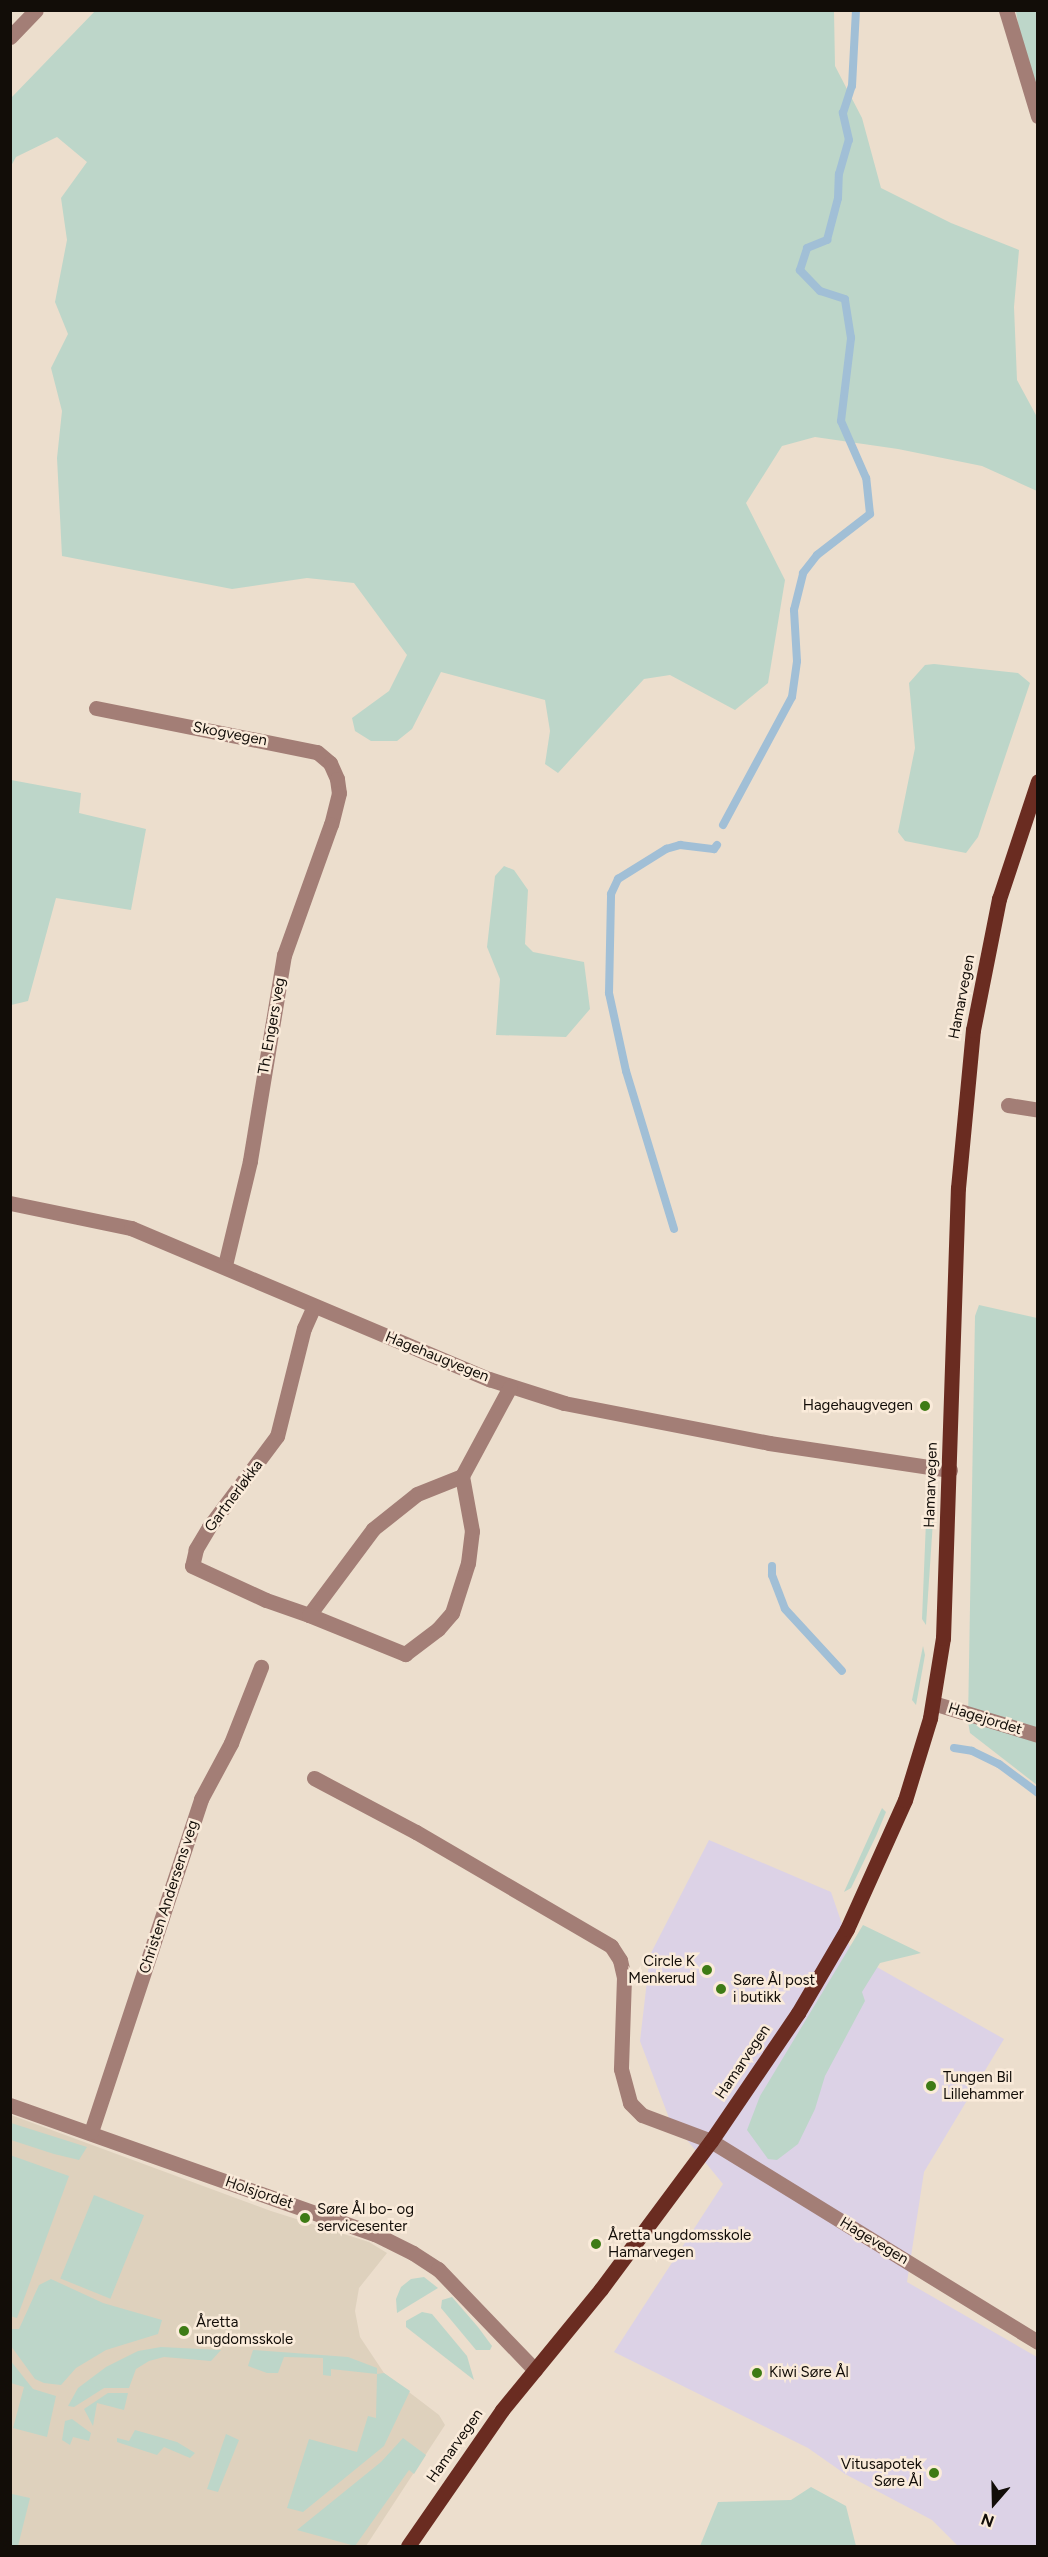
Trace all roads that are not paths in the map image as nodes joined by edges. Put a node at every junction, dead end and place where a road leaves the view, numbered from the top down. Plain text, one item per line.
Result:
1 (36, 10) edge
2 (1006, 10) edge
3 (10, 37) edge
4 (1038, 116) edge
5 (96, 708) dead end
6 (1038, 781) edge
7 (339, 793) joint
8 (1008, 1105) dead end
9 (1038, 1110) edge
10 (10, 1203) edge
11 (225, 1265) junction
12 (314, 1306) junction
13 (510, 1387) junction
14 (950, 1470) junction
15 (462, 1476) junction
16 (309, 1615) junction
17 (261, 1667) dead end
18 (933, 1703) junction
19 (1038, 1735) edge
20 (314, 1778) dead end
21 (10, 2104) edge
22 (91, 2132) junction
23 (711, 2141) junction
24 (1038, 2342) edge
25 (535, 2370) junction
26 (408, 2547) edge

1 - 3 street
2 - 4 street
5 - 7 street, Skogvegen
6 - 14 main road, Hamarvegen
7 - 11 street, Th. Engers veg
8 - 9 street
10 - 11 street, Hagehaugvegen
11 - 12 street, Hagehaugvegen
12 - 13 street, Hagehaugvegen
12 - 16 street, Gartnerløkka
13 - 14 street, Hagehaugvegen
13 - 15 street
14 - 18 main road, Hamarvegen
15 - 16 street
15 - 16 street, Gartnerløkka
17 - 22 street, Christen Andersens veg
18 - 19 street, Hagejordet
18 - 23 main road, Hamarvegen
20 - 23 street
21 - 22 street, Holsjordet
22 - 25 street, Holsjordet
23 - 24 street, Hagevegen
23 - 25 main road, Hamarvegen
25 - 26 main road, Hamarvegen

